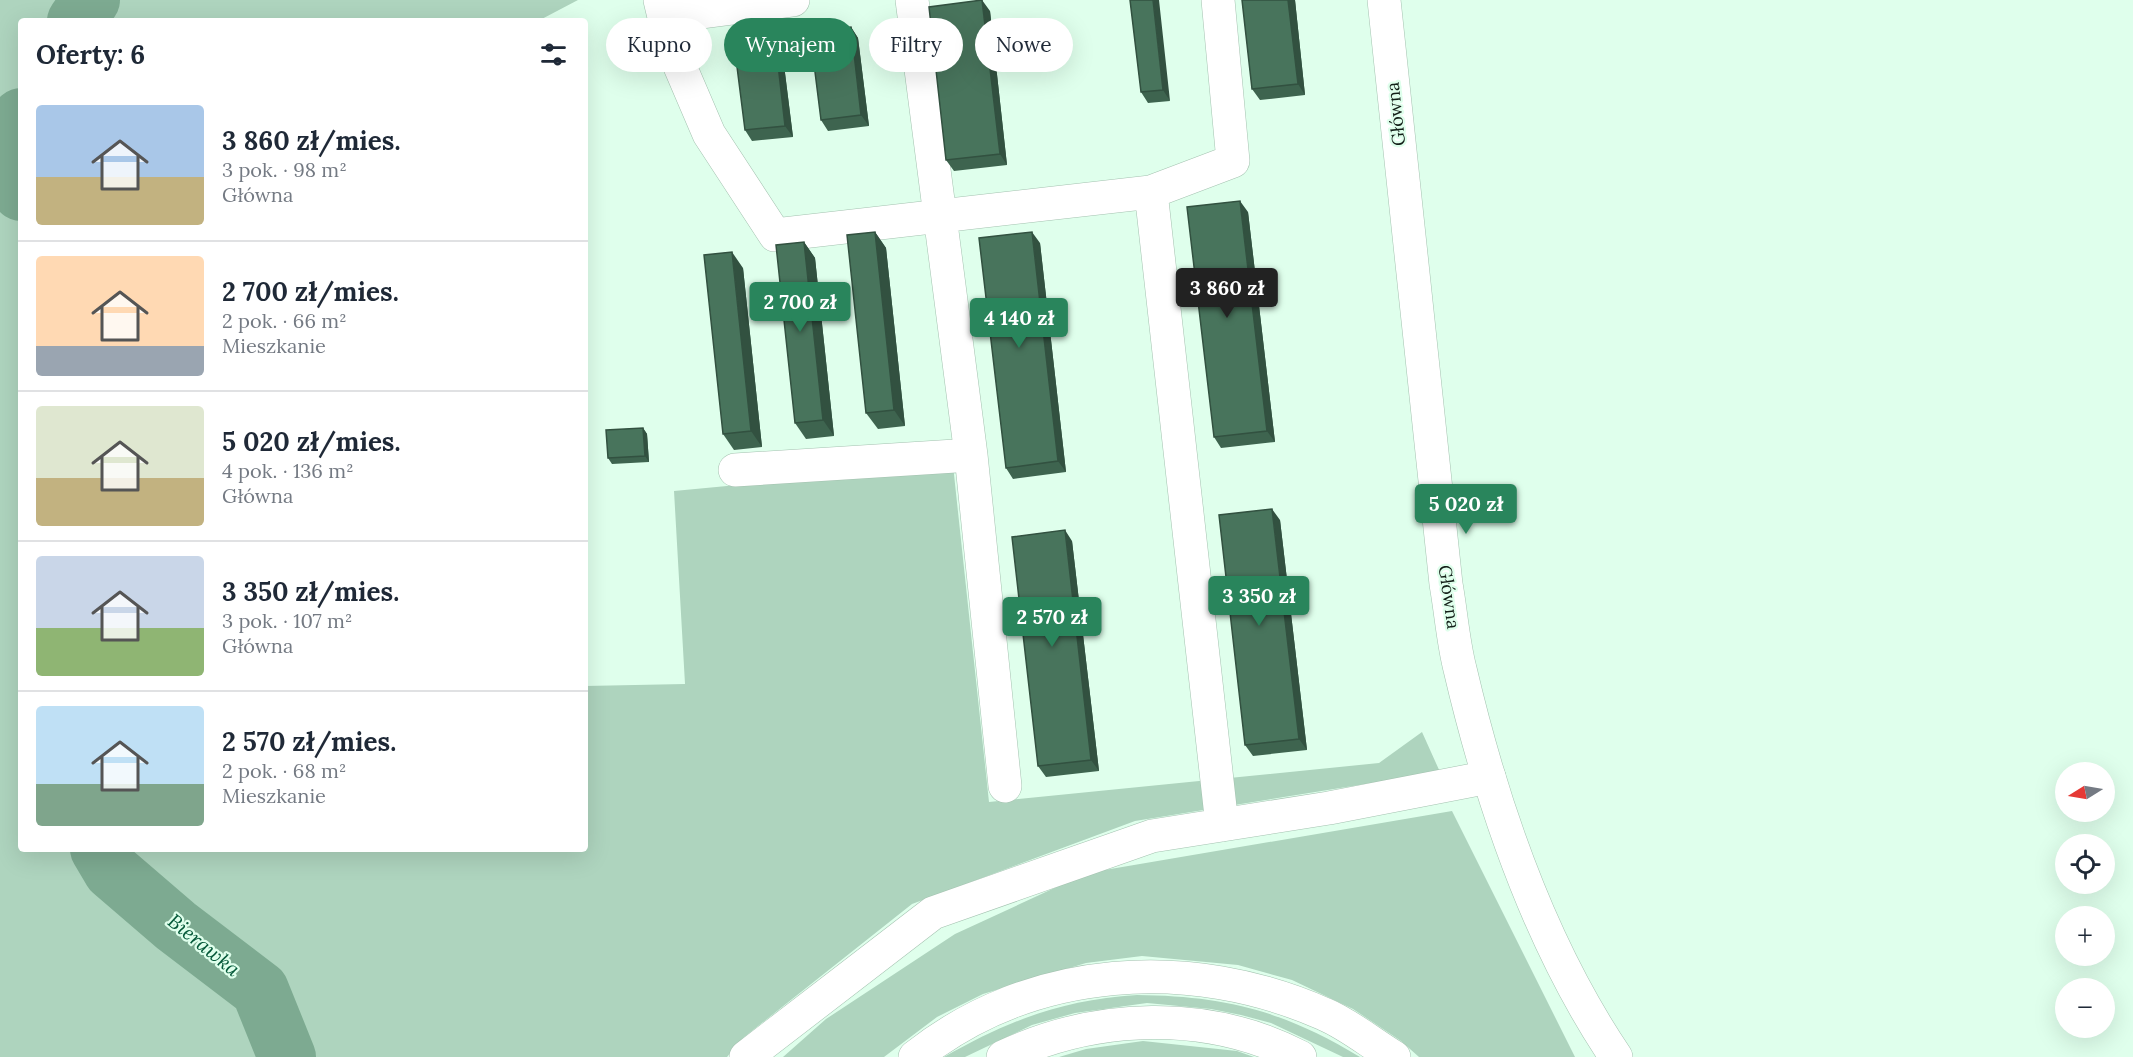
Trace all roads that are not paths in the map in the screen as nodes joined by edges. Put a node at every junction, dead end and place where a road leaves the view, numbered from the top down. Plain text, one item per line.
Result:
1 (794, 0) edge
2 (912, 0) edge
3 (1218, 0) edge
4 (1384, 0) edge
5 (662, 9) edge
6 (1151, 192) junction
7 (942, 214) junction
8 (971, 455) junction
9 (735, 470) dead end
10 (1489, 777) junction
11 (1005, 786) dead end
12 (1222, 825) junction
13 (746, 1057) edge
14 (915, 1057) edge
15 (1003, 1057) edge
16 (1300, 1057) edge
17 (1394, 1057) edge
18 (1616, 1057) edge

1 - 5 main road
2 - 7 main road
3 - 6 main road
4 - 10 main road, Główna
5 - 7 main road
6 - 7 main road
6 - 12 main road
7 - 8 main road
8 - 9 main road
8 - 11 main road
10 - 12 main road
10 - 18 main road, Główna
12 - 13 main road
14 - 17 main road
15 - 16 main road

